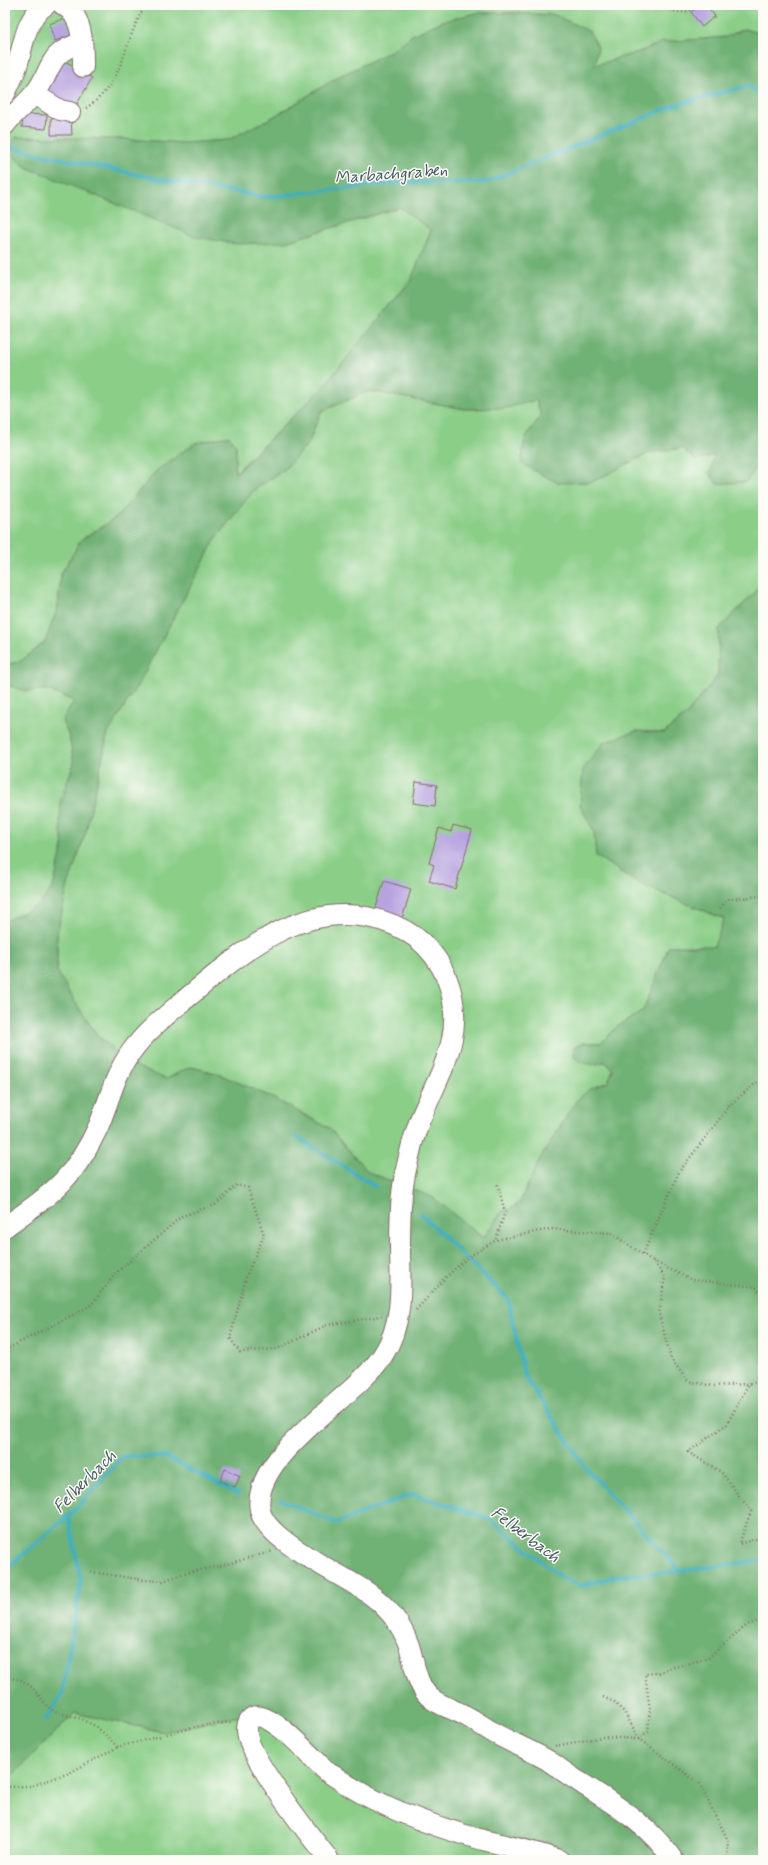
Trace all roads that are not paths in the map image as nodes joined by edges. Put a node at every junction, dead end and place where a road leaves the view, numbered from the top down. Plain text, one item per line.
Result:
1 (46, 5) edge
2 (63, 5) edge
3 (82, 43) junction
4 (83, 67) dead end
5 (5, 94) edge
6 (34, 94) junction
7 (70, 112) road end
8 (5, 125) edge
9 (5, 1227) edge
10 (329, 1860) edge
11 (559, 1860) edge
12 (673, 1860) edge

1 - 5 street
2 - 3 street
3 - 4 street
3 - 6 street
6 - 7 street
6 - 8 street
9 - 12 street
10 - 11 street

